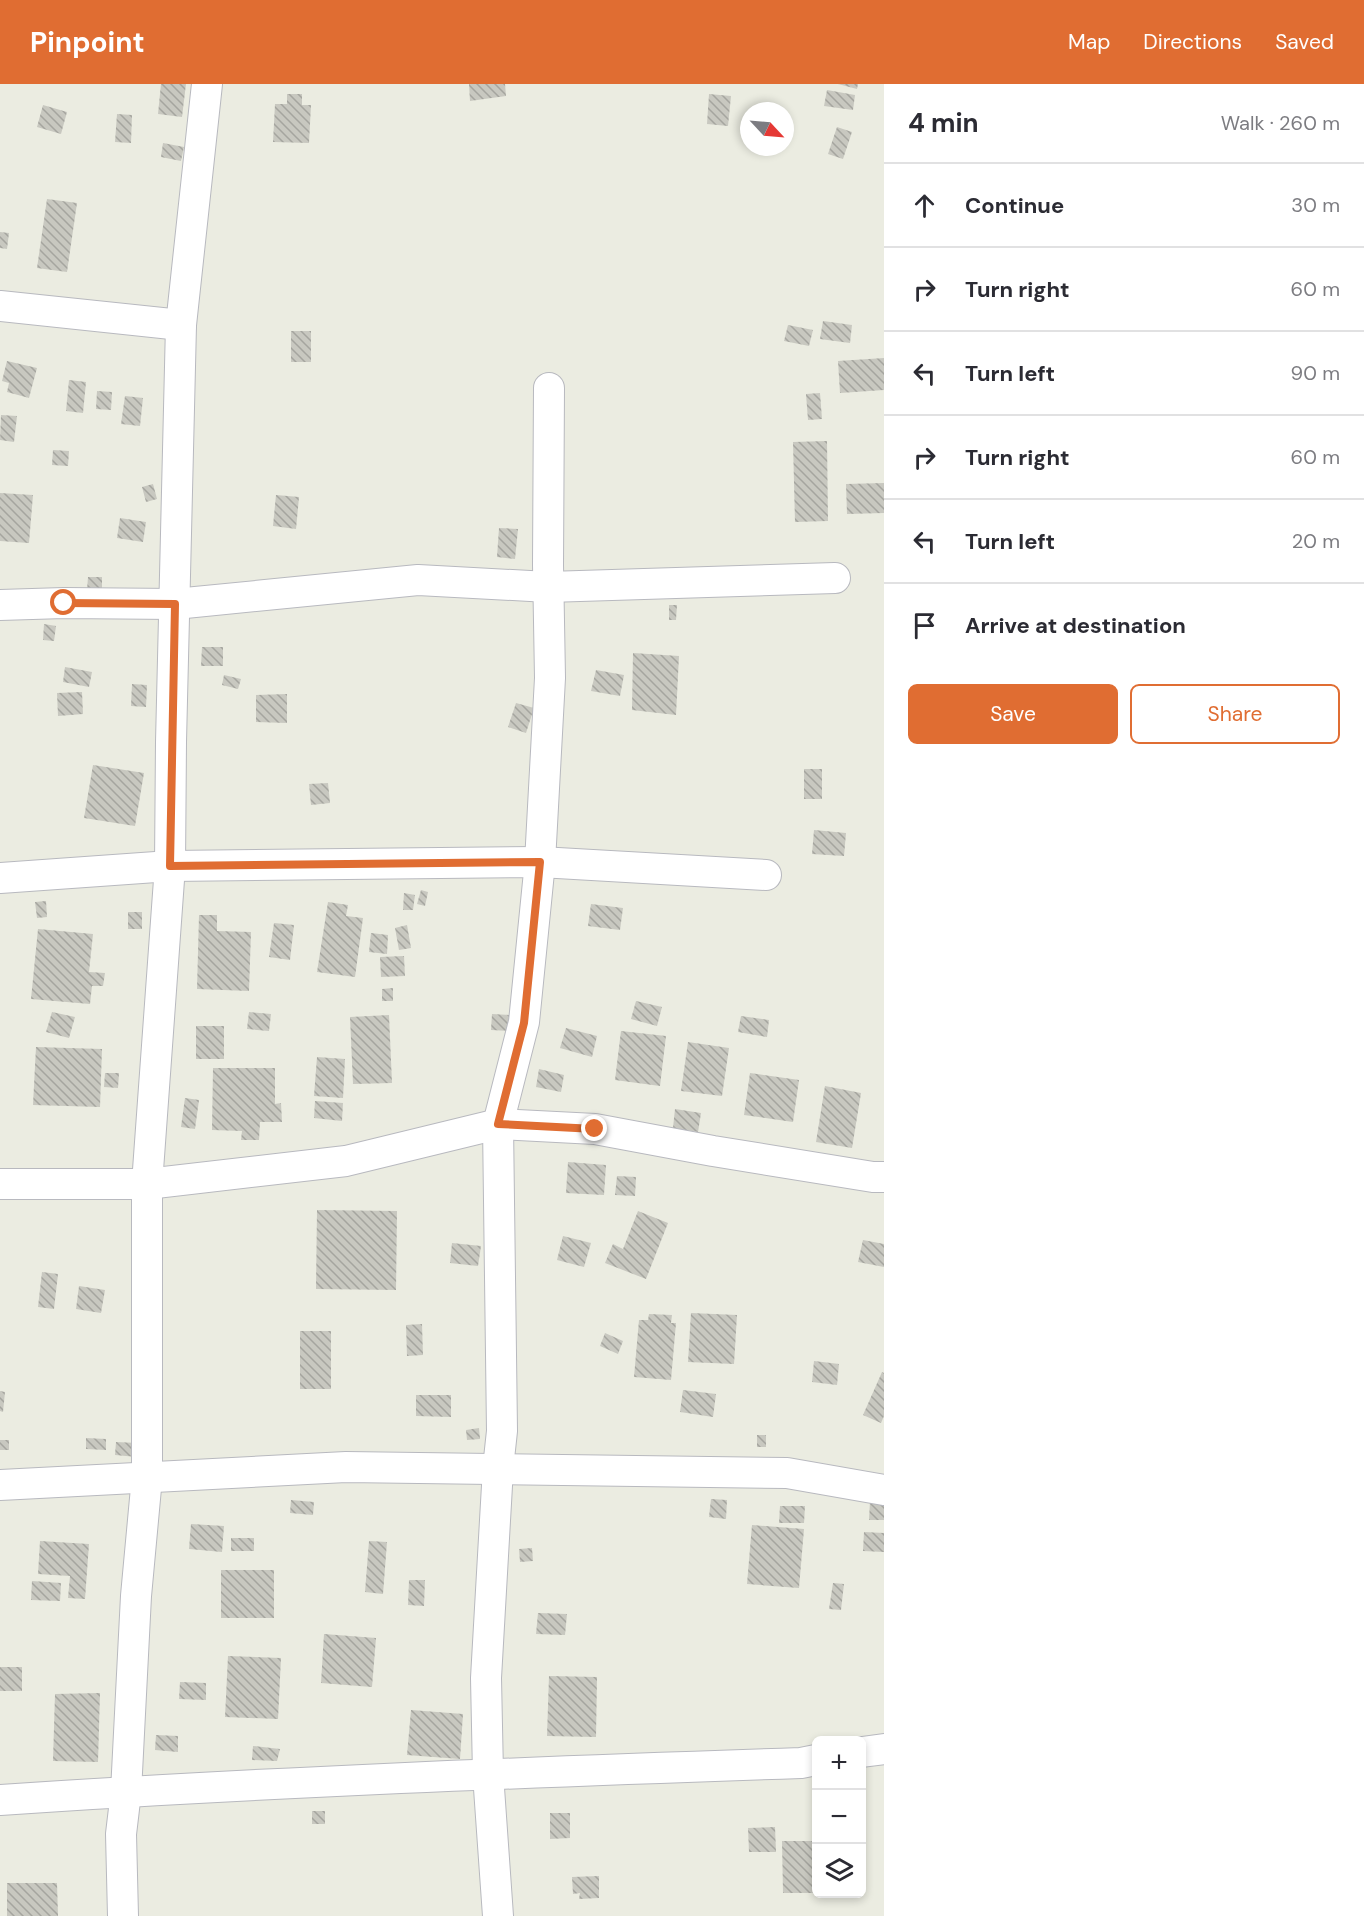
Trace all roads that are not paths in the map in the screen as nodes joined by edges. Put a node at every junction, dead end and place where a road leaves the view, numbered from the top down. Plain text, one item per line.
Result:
1 (207, 84) edge
2 (0, 306) edge
3 (181, 326) junction
4 (549, 388) dead end
5 (835, 578) dead end
6 (548, 587) junction
7 (175, 604) junction
8 (0, 605) edge
9 (540, 862) junction
10 (170, 866) junction
11 (766, 875) dead end
12 (0, 878) edge
13 (498, 1124) junction
14 (884, 1177) edge
15 (0, 1184) edge
16 (147, 1184) junction
17 (498, 1468) junction
18 (147, 1478) junction
19 (0, 1485) edge
20 (884, 1490) edge
21 (884, 1749) edge
22 (866, 1751) edge
23 (812, 1761) edge
24 (488, 1774) junction
25 (126, 1792) junction
26 (0, 1800) edge
27 (123, 1916) edge
28 (498, 1916) edge

1 - 3 street
2 - 3 street
3 - 7 street
4 - 6 street
5 - 6 street
6 - 7 street
6 - 9 street
7 - 8 street
7 - 10 street
9 - 10 street
9 - 11 street
9 - 13 street
10 - 12 street
10 - 16 street
13 - 14 street
13 - 16 street
13 - 17 street
15 - 16 street
16 - 18 street
17 - 18 street
17 - 20 street
17 - 24 street
18 - 19 street
18 - 25 street
21 - 22 street
23 - 24 street
24 - 25 street
24 - 28 street
25 - 26 street
25 - 27 street

